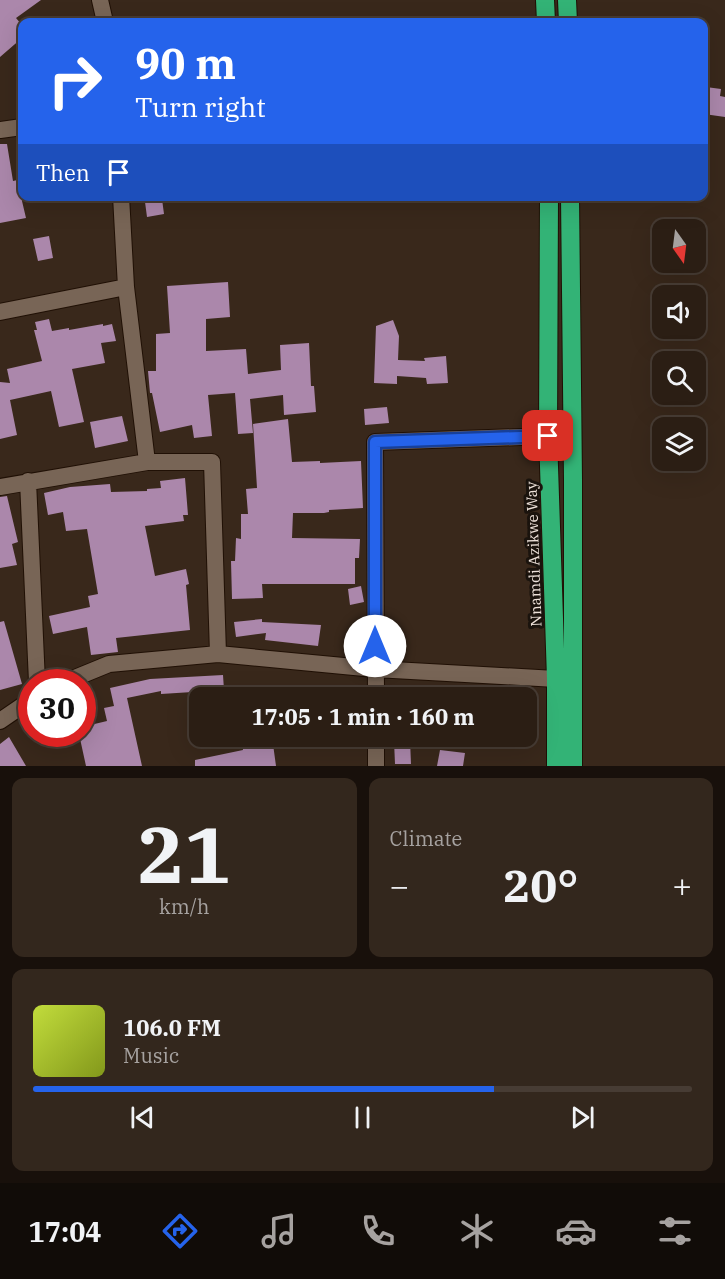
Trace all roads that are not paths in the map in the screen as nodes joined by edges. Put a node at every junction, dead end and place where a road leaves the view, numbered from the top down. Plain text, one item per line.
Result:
1 (99, 0) edge
2 (545, 0) edge
3 (567, 0) edge
4 (104, 18) edge
5 (546, 18) edge
6 (568, 18) edge
7 (18, 128) edge
8 (0, 130) edge
9 (121, 201) edge
10 (549, 201) edge
11 (570, 201) edge
12 (126, 287) junction
13 (0, 312) edge
14 (548, 436) junction
15 (147, 462) junction
16 (28, 481) junction
17 (0, 487) edge
18 (218, 654) junction
19 (36, 669) edge
20 (96, 669) edge
21 (375, 669) junction
22 (556, 679) junction
23 (376, 687) edge
24 (18, 709) edge
25 (0, 721) edge
26 (376, 747) edge
27 (376, 766) edge
28 (556, 766) edge
29 (573, 766) edge

1 - 4 street
2 - 5 highway
3 - 6 highway
7 - 8 street
9 - 12 street
10 - 14 highway, Nnamdi Azikwe Way
11 - 29 highway
12 - 13 street
12 - 15 street
14 - 21 street
14 - 22 highway, Nnamdi Azikwe Way
15 - 16 street
15 - 18 street
16 - 17 street
16 - 19 street
18 - 20 street
18 - 21 street
21 - 22 street
21 - 23 street
22 - 28 highway, Nnamdi Azikwe Way
24 - 25 street
26 - 27 street

